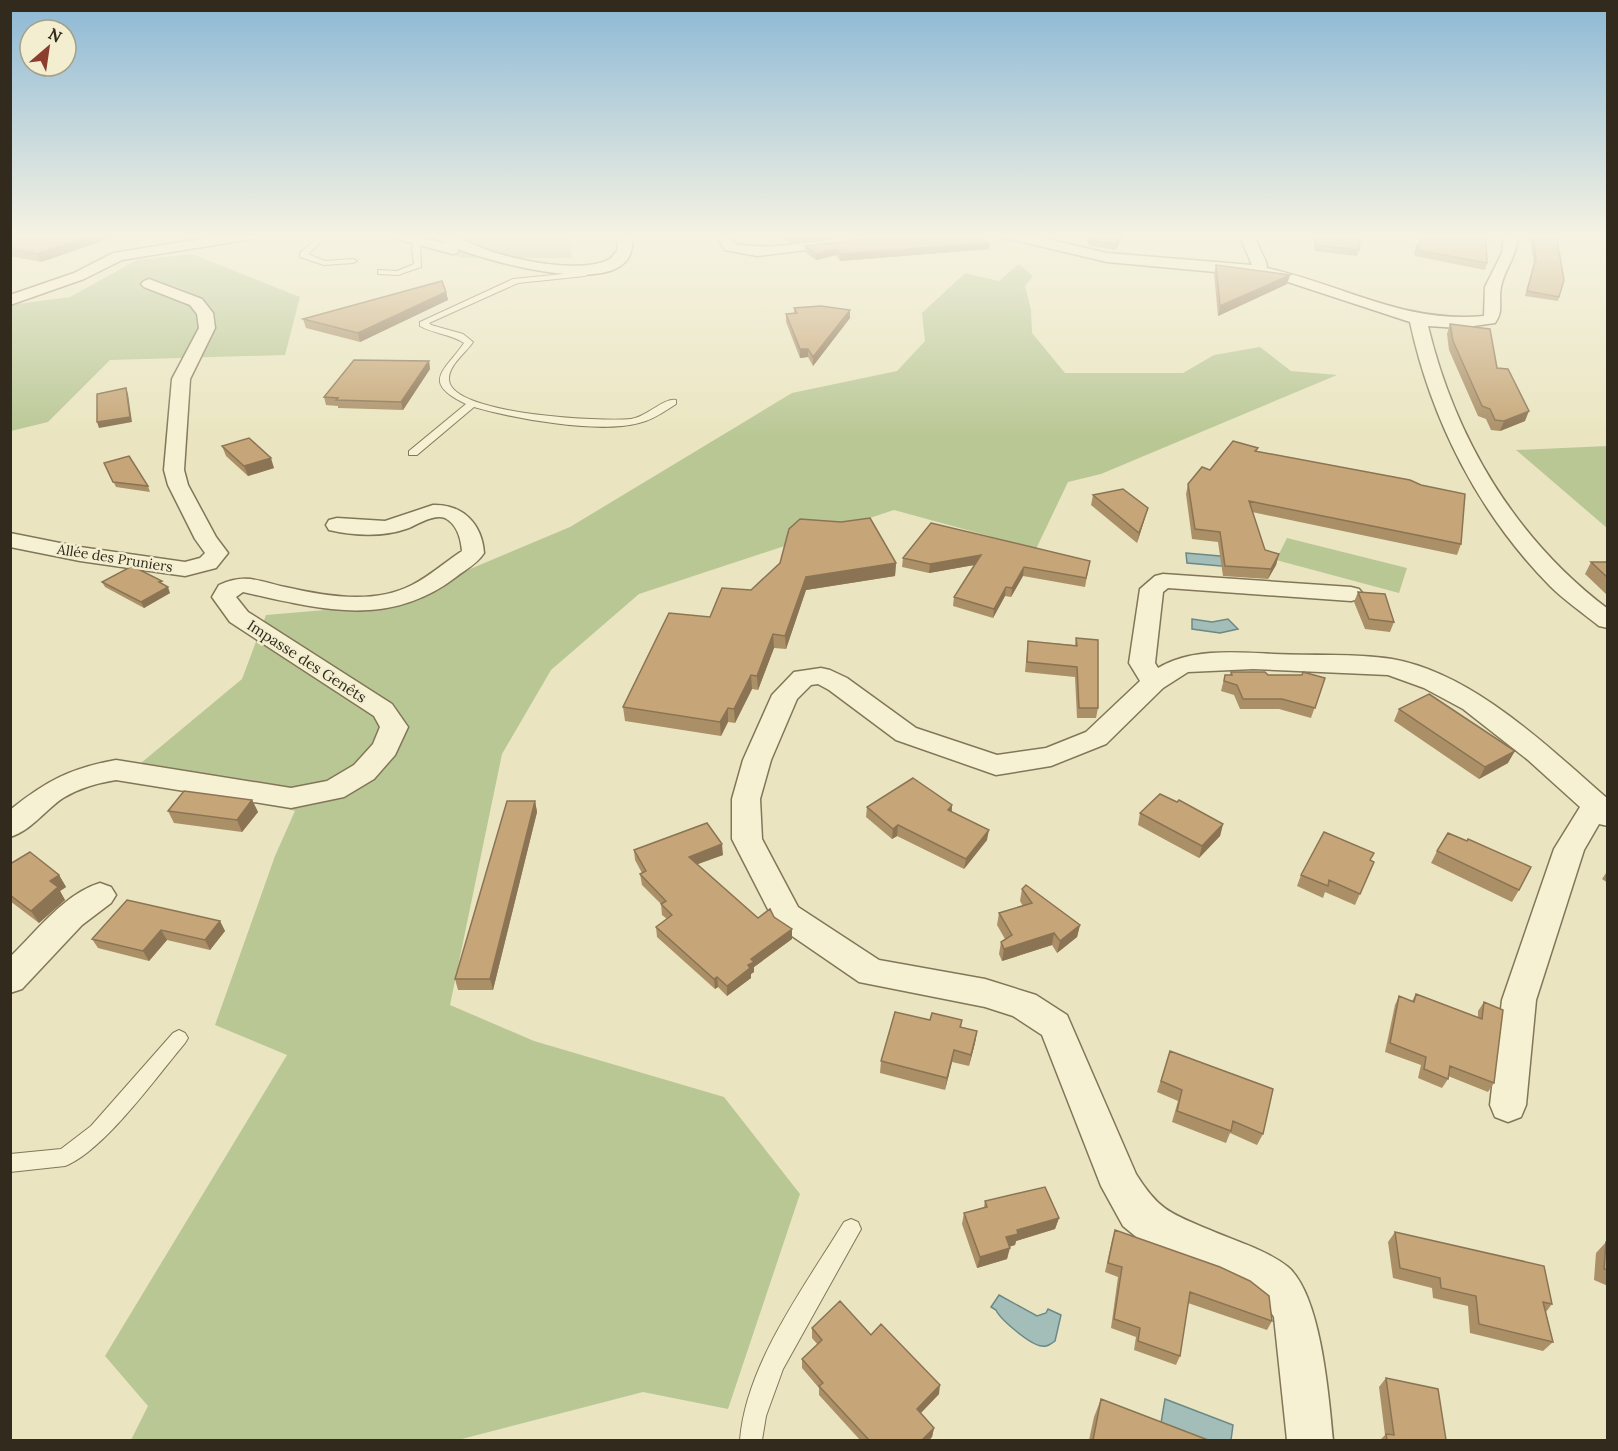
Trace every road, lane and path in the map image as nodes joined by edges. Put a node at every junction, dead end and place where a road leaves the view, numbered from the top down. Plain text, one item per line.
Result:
1 (195, 302) edge
2 (469, 302) edge
3 (1357, 302) edge
4 (1493, 302) edge
5 (1418, 320) junction
6 (674, 402) dead end
7 (471, 405) junction
8 (413, 453) dead end
9 (337, 525) dead end
10 (10, 540) edge
11 (1351, 594) dead end
12 (1608, 621) edge
13 (1154, 682) junction
14 (1601, 812) edge
15 (10, 826) edge
16 (100, 895) dead end
17 (10, 979) edge
18 (179, 1038) dead end
19 (1508, 1105) dead end
20 (10, 1163) edge
21 (851, 1229) dead end
22 (751, 1440) edge
23 (1310, 1440) edge

1 - 10 street, Allée des Pruniers
2 - 7 lane
3 - 5 street
4 - 5 street
5 - 12 street
6 - 7 lane
7 - 8 lane
9 - 15 street, Impasse des Genêts
11 - 13 street
13 - 14 street
13 - 23 street
14 - 19 street
16 - 17 street
18 - 20 lane
21 - 22 lane

